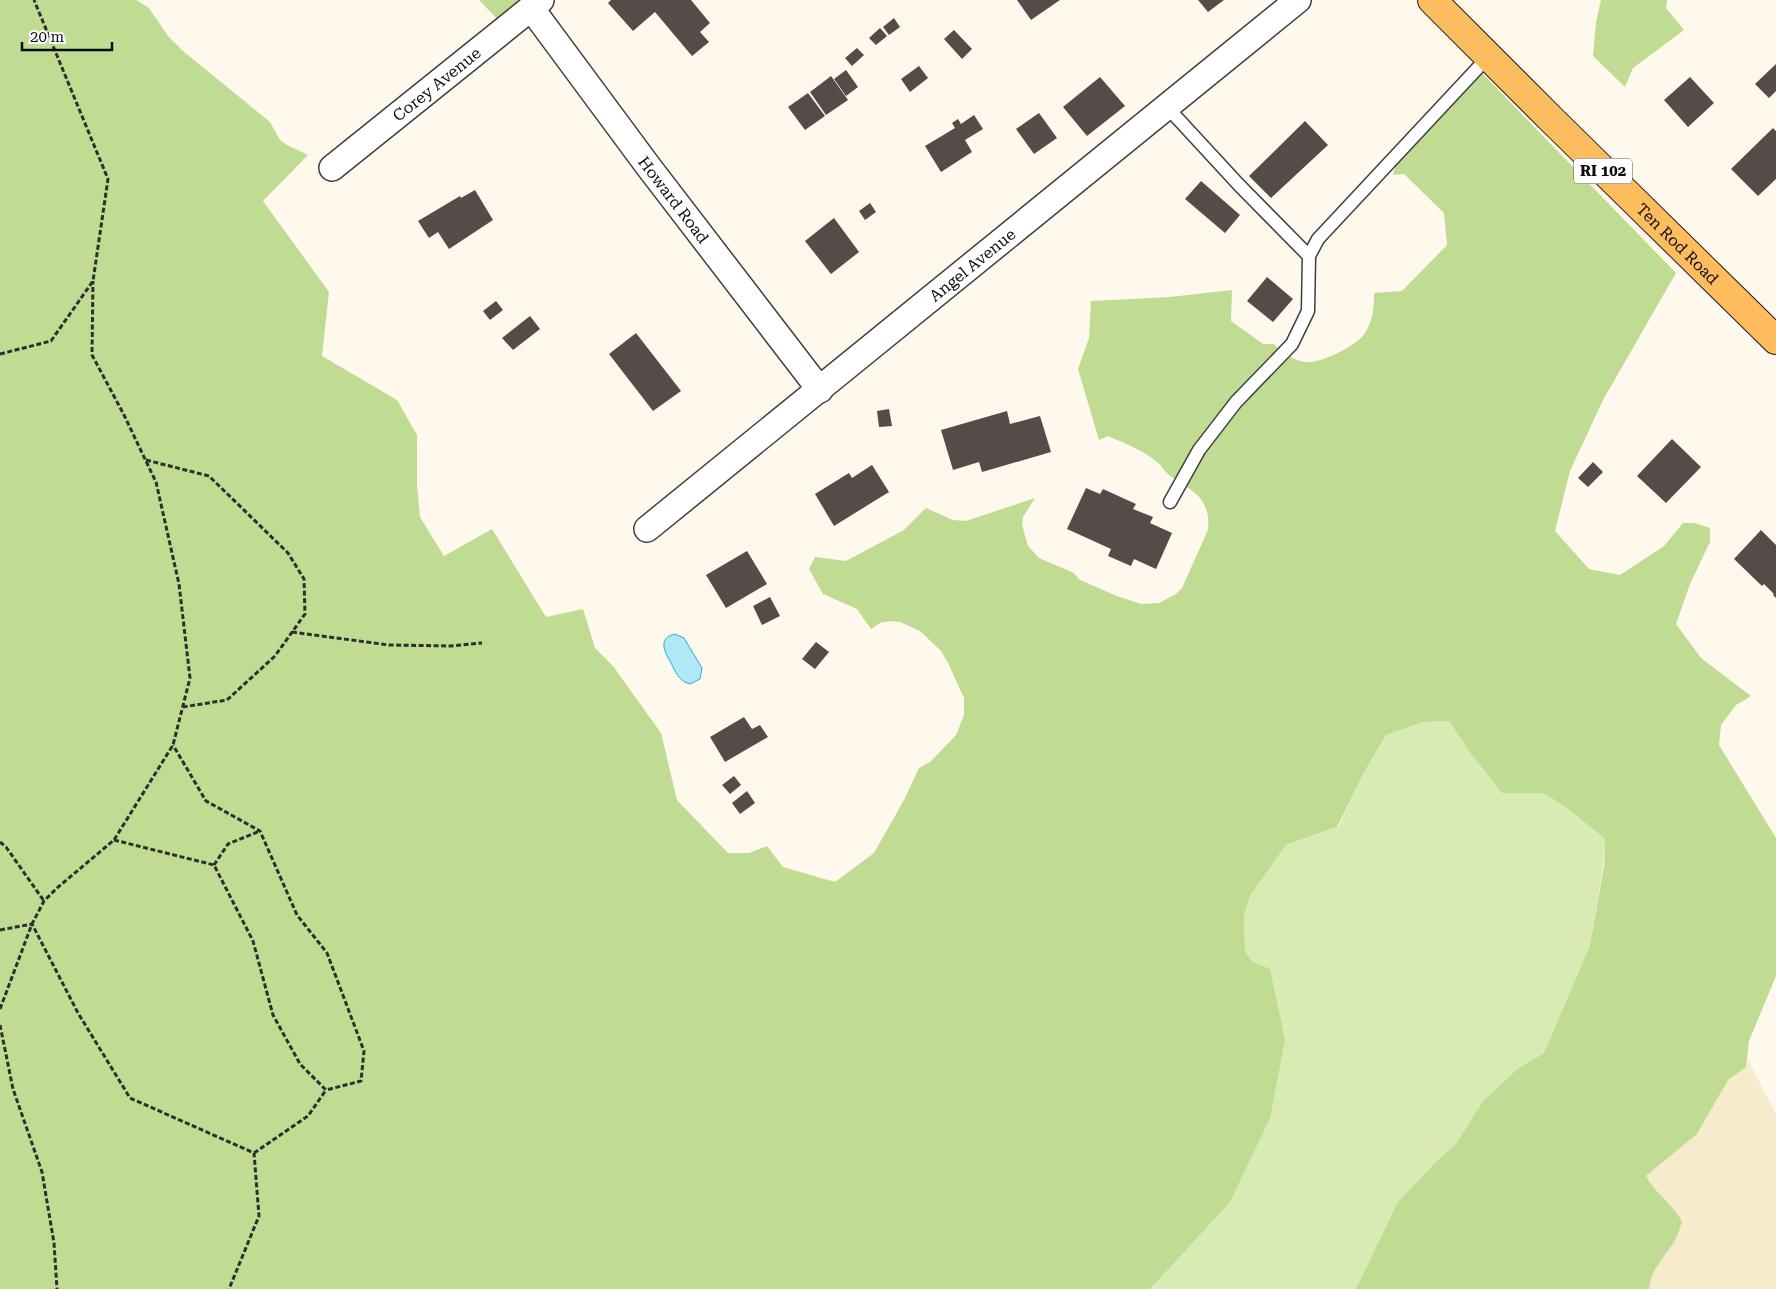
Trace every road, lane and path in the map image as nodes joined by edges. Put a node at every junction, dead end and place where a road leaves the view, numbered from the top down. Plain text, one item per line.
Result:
1 (34, 0) edge
2 (1298, 0) edge
3 (1432, 0) edge
4 (536, 4) edge
5 (1488, 57) junction
6 (1167, 106) junction
7 (332, 168) dead end
8 (1309, 256) junction
9 (94, 281) junction
10 (1776, 340) edge
11 (0, 354) edge
12 (820, 390) junction
13 (146, 460) junction
14 (1170, 502) dead end
15 (647, 529) dead end
16 (292, 632) junction
17 (482, 643) dead end
18 (183, 707) junction
19 (173, 745) junction
20 (260, 831) junction
21 (114, 840) junction
22 (0, 842) edge
23 (214, 865) junction
24 (44, 902) junction
25 (32, 924) junction
26 (0, 930) edge
27 (0, 1009) edge
28 (0, 1025) edge
29 (326, 1090) junction
30 (254, 1152) junction
31 (57, 1289) edge
32 (229, 1289) edge

1 - 9 path
2 - 6 street, Angel Avenue
3 - 5 main road, Ten Rod Road / RI 102
4 - 7 street, Corey Avenue
4 - 12 street, Howard Road
5 - 8 lane
5 - 10 main road, Ten Rod Road / RI 102
6 - 8 lane
6 - 12 street, Angel Avenue
8 - 14 lane
9 - 11 path
9 - 13 path
12 - 15 street, Angel Avenue
13 - 16 path
13 - 18 path
16 - 17 path
16 - 18 path
18 - 19 path
19 - 20 path
19 - 21 path
20 - 23 path
20 - 29 path
21 - 23 path
21 - 24 path
22 - 24 path
23 - 29 path
24 - 25 path
25 - 26 path
25 - 27 path
25 - 30 path
28 - 31 path
29 - 30 path
30 - 32 path

